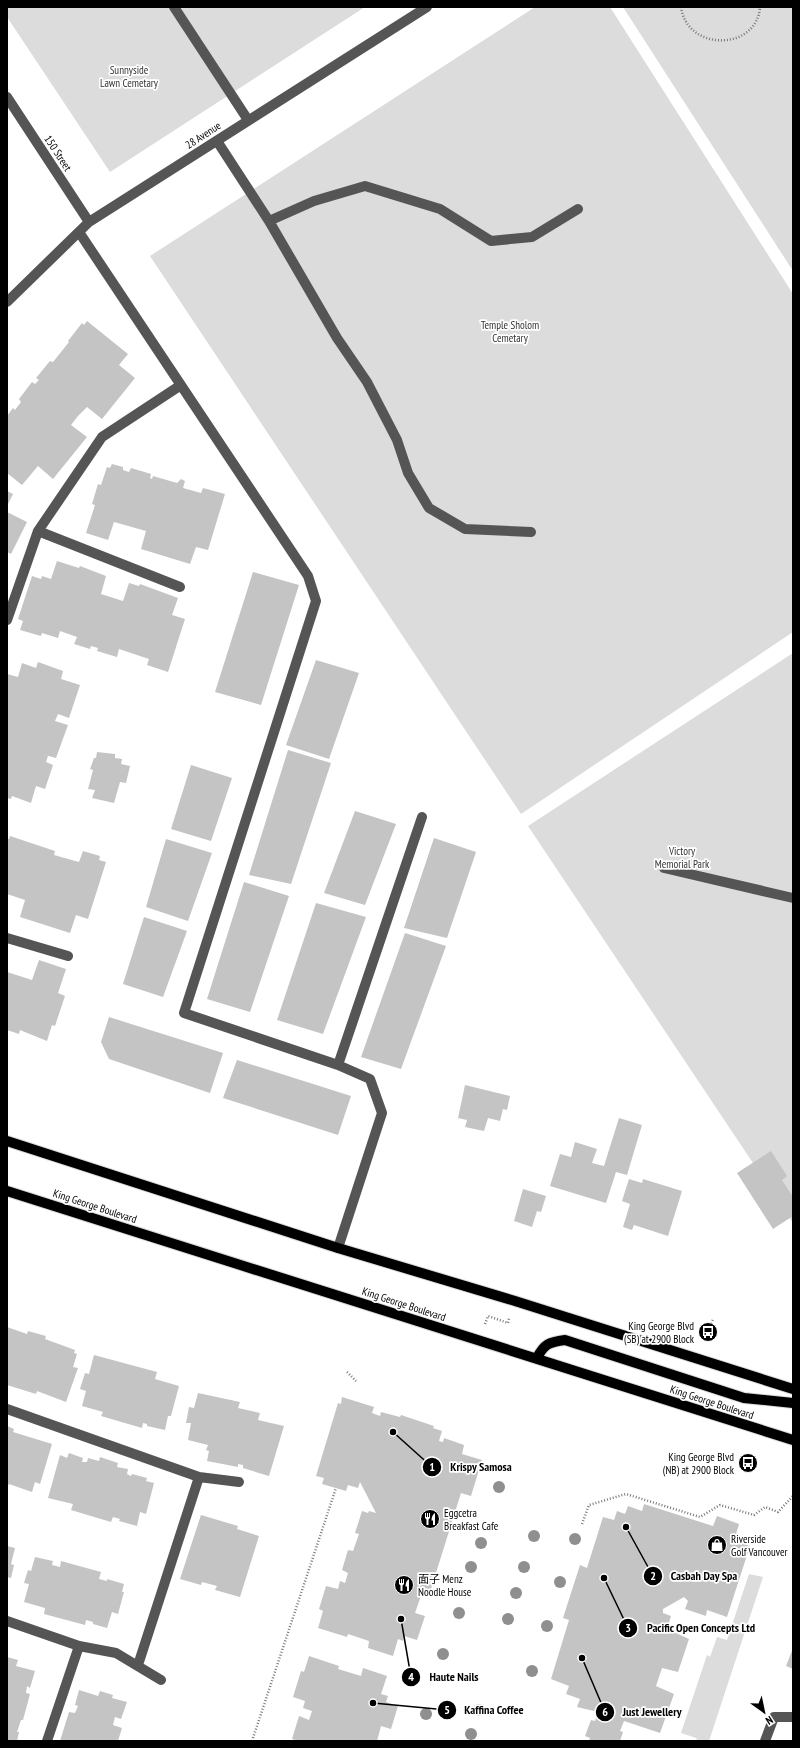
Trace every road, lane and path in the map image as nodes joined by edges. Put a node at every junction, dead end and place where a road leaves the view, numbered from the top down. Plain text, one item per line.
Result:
1 (174, 7) edge
2 (427, 7) edge
3 (681, 7) edge
4 (760, 7) edge
5 (7, 97) edge
6 (248, 120) junction
7 (217, 141) junction
8 (578, 209) dead end
9 (269, 221) junction
10 (88, 222) junction
11 (79, 232) junction
12 (7, 302) edge
13 (181, 385) junction
14 (38, 531) junction
15 (532, 532) dead end
16 (180, 588) dead end
17 (7, 620) edge
18 (422, 817) dead end
19 (664, 868) dead end
20 (793, 898) edge
21 (7, 938) edge
22 (68, 956) dead end
23 (338, 1065) junction
24 (7, 1141) edge
25 (7, 1190) edge
26 (338, 1248) junction
27 (511, 1312) dead end
28 (713, 1318) dead end
29 (484, 1329) dead end
30 (708, 1332) dead end
31 (537, 1358) junction
32 (347, 1372) dead end
33 (356, 1381) dead end
34 (793, 1389) edge
35 (793, 1403) edge
36 (7, 1409) edge
37 (793, 1440) edge
38 (199, 1477) junction
39 (239, 1482) dead end
40 (336, 1488) dead end
41 (793, 1496) edge
42 (582, 1524) dead end
43 (7, 1621) edge
44 (79, 1646) junction
45 (138, 1666) junction
46 (161, 1680) dead end
47 (793, 1716) edge
48 (47, 1741) edge
49 (252, 1741) edge
50 (765, 1741) edge

1 - 6 street
2 - 6 street, 28 Avenue
3 - 4 path
5 - 10 street, 150 Street
6 - 7 street, 28 Avenue
7 - 9 street
7 - 10 street, 28 Avenue
8 - 9 street
9 - 15 street
10 - 11 street, 28 Avenue
11 - 12 street, 28 Avenue
11 - 13 street
13 - 14 street
13 - 23 street
14 - 16 street
14 - 17 street
18 - 23 street
19 - 20 street
21 - 22 street
23 - 26 street
24 - 26 main road
25 - 31 main road, King George Boulevard
26 - 34 main road
27 - 29 path
28 - 30 path
31 - 35 main road
31 - 37 main road, King George Boulevard
32 - 33 path
36 - 38 street
38 - 39 street
38 - 45 street
40 - 49 path
41 - 42 path
43 - 44 street
44 - 45 street
44 - 48 street
45 - 46 street
47 - 50 street

